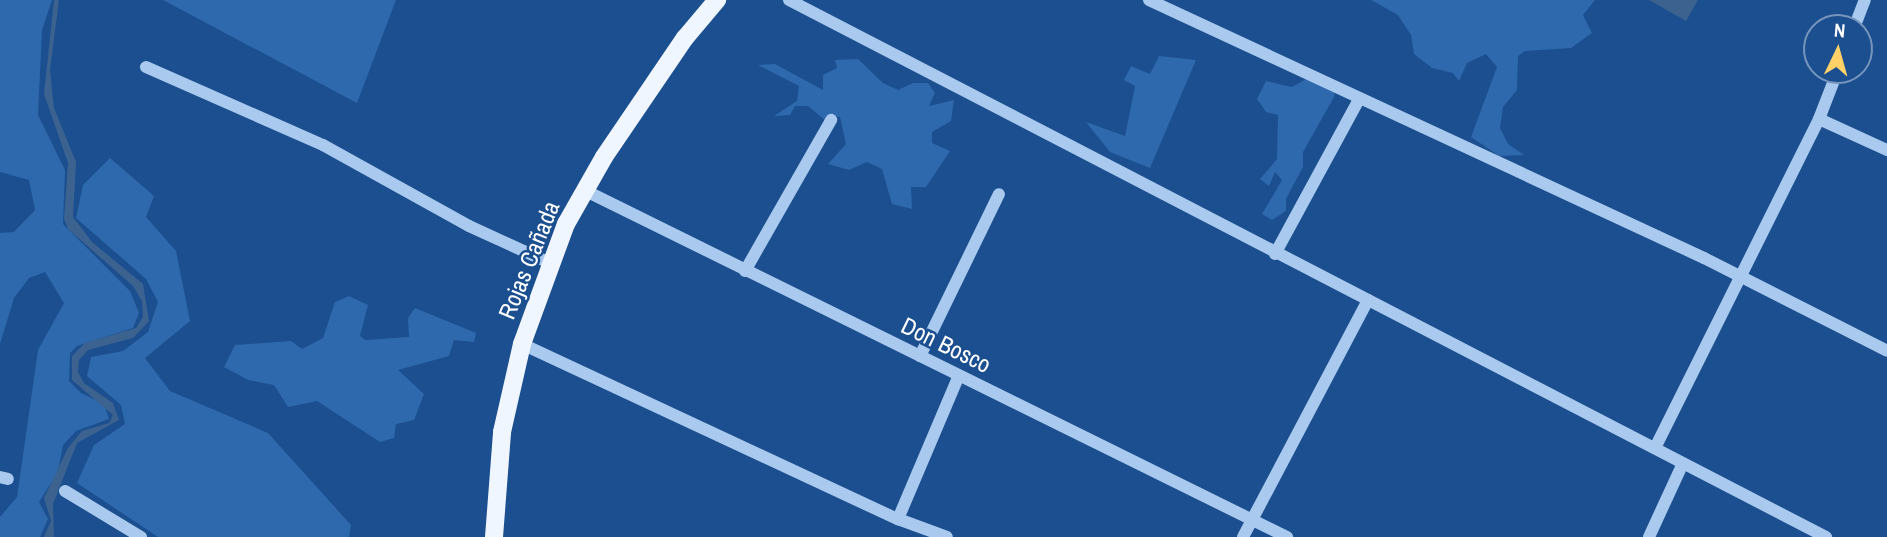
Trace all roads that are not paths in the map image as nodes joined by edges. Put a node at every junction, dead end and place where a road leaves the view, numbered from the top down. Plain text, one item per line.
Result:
1 (717, 0) edge
2 (789, 0) edge
3 (1149, 0) edge
4 (146, 67) dead end
5 (1832, 84) edge
6 (1359, 99) junction
7 (1819, 118) junction
8 (831, 120) dead end
9 (1887, 150) edge
10 (586, 191) junction
11 (999, 194) dead end
12 (1275, 254) junction
13 (550, 263) junction
14 (745, 271) junction
15 (1741, 278) junction
16 (1368, 300) junction
17 (522, 344) junction
18 (1887, 351) edge
19 (920, 356) junction
20 (959, 375) junction
21 (1656, 446) junction
22 (1683, 463) junction
23 (65, 492) dead end
24 (898, 519) junction
25 (1251, 519) junction
26 (141, 537) edge
27 (494, 537) edge
28 (947, 537) edge
29 (1243, 537) edge
30 (1287, 537) edge
31 (1649, 537) edge
32 (1826, 537) edge

1 - 10 main road, Rojas Cañada
2 - 12 street
3 - 6 street
4 - 13 street
5 - 7 street
6 - 12 street
6 - 15 street
7 - 9 street
7 - 15 street
8 - 14 street
10 - 13 main road, Rojas Cañada
10 - 14 street, Don Bosco
11 - 19 street
12 - 16 street
13 - 17 main road, Rojas Cañada
14 - 19 street, Don Bosco
15 - 18 street
15 - 21 street
16 - 21 street
16 - 25 street
17 - 24 street
17 - 27 main road, Rojas Cañada
19 - 20 street, Don Bosco
20 - 24 street
20 - 25 street, Don Bosco
21 - 22 street
22 - 31 street
22 - 32 street
23 - 26 street
24 - 28 street
25 - 29 street
25 - 30 street, Don Bosco

